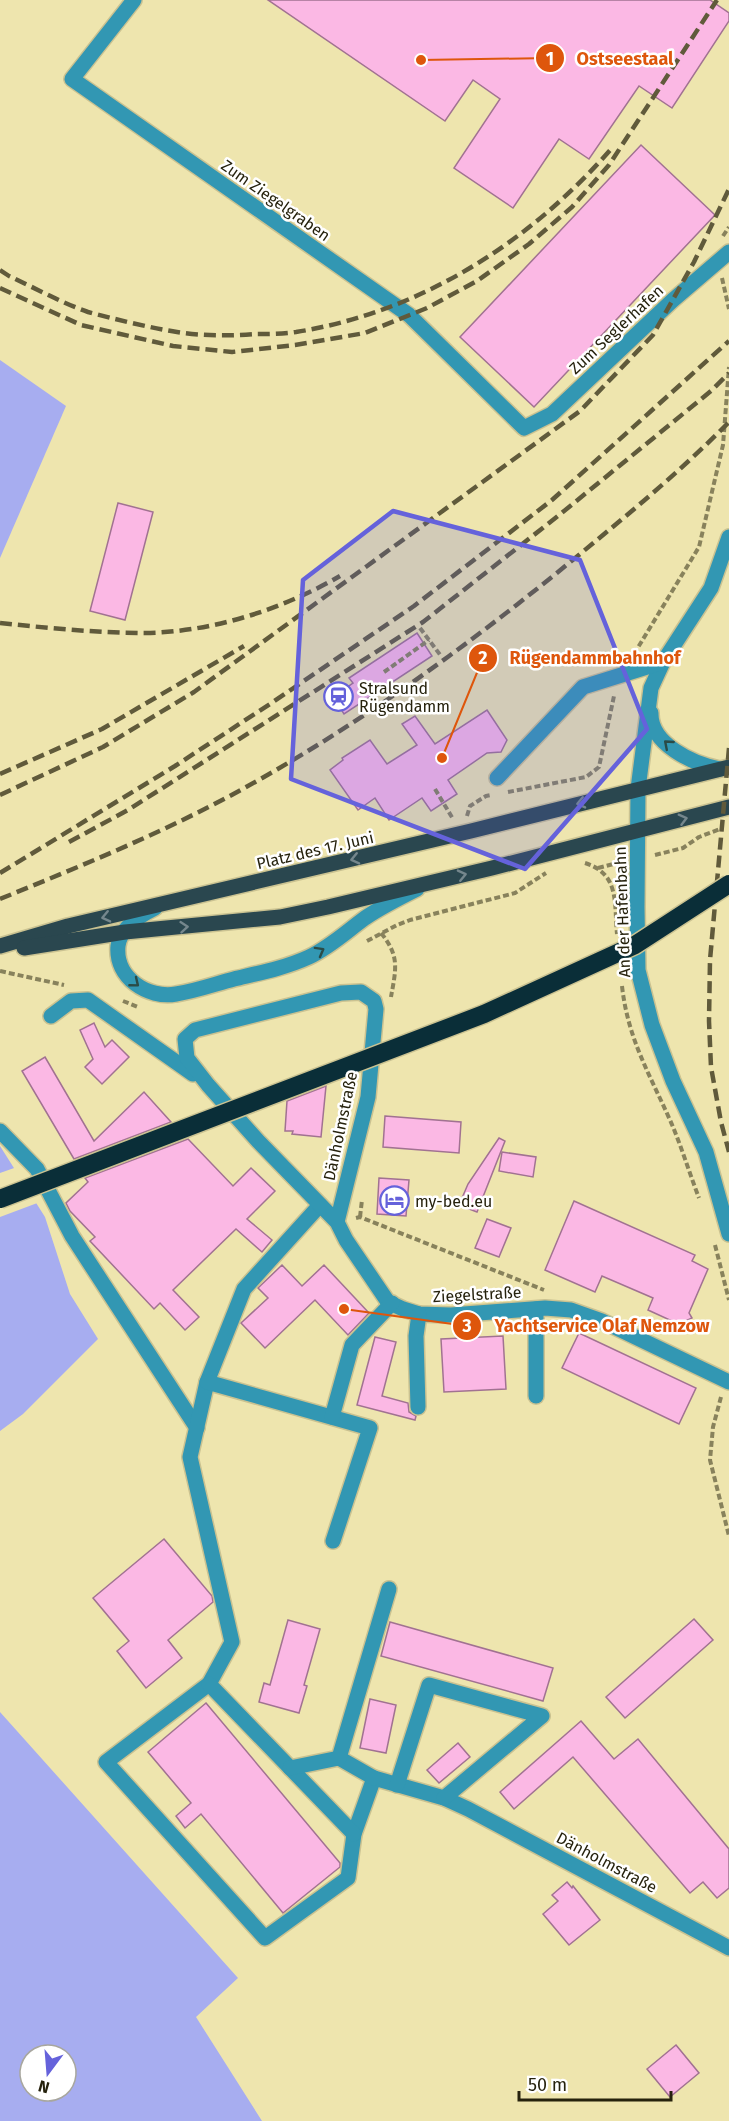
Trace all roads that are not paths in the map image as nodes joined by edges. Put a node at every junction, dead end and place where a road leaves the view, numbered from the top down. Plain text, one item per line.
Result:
1 (134, 0) edge
2 (729, 252) edge
3 (524, 428) joint
4 (729, 537) edge
5 (663, 662) junction
6 (651, 688) junction
7 (724, 768) edge
8 (497, 778) dead end
9 (638, 789) junction
10 (729, 807) edge
11 (638, 831) junction
12 (432, 882) junction
13 (729, 884) edge
14 (163, 904) junction
15 (125, 932) junction
16 (0, 946) edge
17 (0, 952) edge
18 (51, 1016) dead end
19 (208, 1085) junction
20 (0, 1131) edge
21 (0, 1199) edge
22 (320, 1205) junction
23 (337, 1222) junction
24 (729, 1234) edge
25 (392, 1304) junction
26 (536, 1309) junction
27 (419, 1314) junction
28 (727, 1381) edge
29 (207, 1382) junction
30 (536, 1396) dead end
31 (418, 1407) dead end
32 (332, 1417) junction
33 (197, 1428) junction
34 (333, 1541) dead end
35 (389, 1589) dead end
36 (209, 1683) junction
37 (339, 1758) junction
38 (290, 1768) junction
39 (374, 1778) junction
40 (397, 1785) junction
41 (444, 1798) junction
42 (354, 1834) junction
43 (729, 1948) edge

1 - 3 street, Zum Ziegelgraben
2 - 3 street, Zum Seglerhafen
4 - 5 street
5 - 6 street
5 - 8 street
7 -> 6 street
6 - 9 street, An der Hafenbahn
7 - 9 main road, Platz des 17. Juni
9 - 11 street, An der Hafenbahn
9 -> 14 main road, Platz des 17. Juni
11 -> 10 main road
12 -> 11 main road
11 - 24 street, An der Hafenbahn
15 -> 12 main road
15 -> 12 street
13 - 21 highway, bridge
14 - 15 street
14 -> 16 main road, Platz des 17. Juni
15 - 17 main road
18 - 19 street
19 - 22 street
19 - 23 street, Dänholmstraße
20 - 33 street
22 - 23 street
22 - 29 street
23 - 25 street
25 - 27 street, Ziegelstraße
25 - 32 street
26 - 27 street, Ziegelstraße
26 - 28 street, Ziegelstraße
26 - 30 street
27 - 31 street
29 - 32 street
29 - 33 street
32 - 34 street
33 - 36 street
35 - 37 street
36 - 38 street
36 - 42 street
37 - 38 street
37 - 39 street, Dänholmstraße
38 - 42 street
39 - 40 street, Dänholmstraße
39 - 42 street
40 - 41 street, Dänholmstraße
40 - 41 street
41 - 43 street, Dänholmstraße

